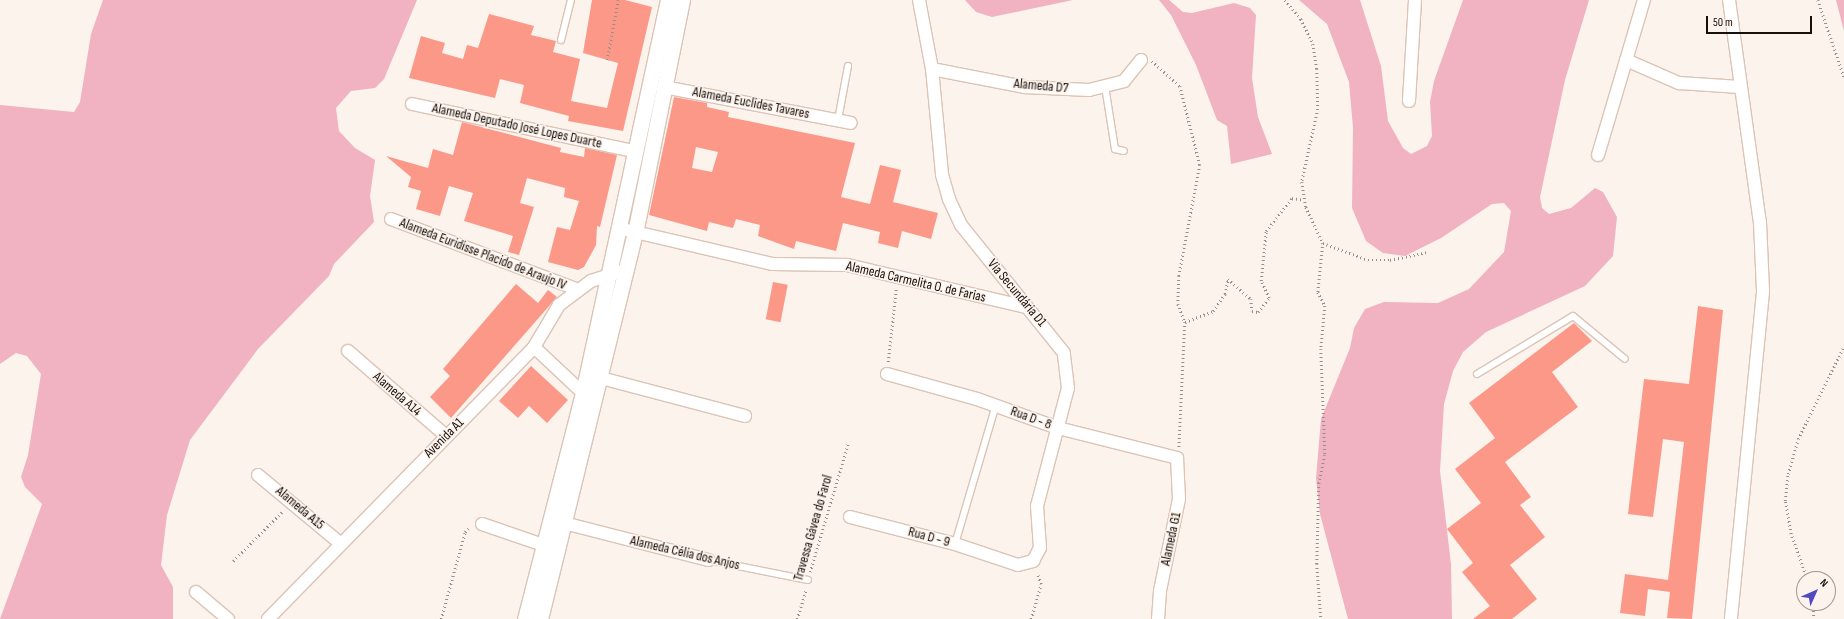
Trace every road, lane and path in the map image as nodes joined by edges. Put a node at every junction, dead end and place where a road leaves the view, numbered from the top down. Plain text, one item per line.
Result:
1 (571, 0) edge
2 (618, 0) edge
3 (671, 0) edge
4 (919, 0) edge
5 (1285, 0) edge
6 (1415, 0) edge
7 (1644, 0) edge
8 (1729, 0) edge
9 (1818, 0) edge
10 (561, 40) dead end
11 (607, 60) dead end
12 (1140, 60) joint
13 (1626, 60) junction
14 (848, 66) dead end
15 (932, 69) junction
16 (1844, 77) edge
17 (1105, 86) junction
18 (664, 87) junction
19 (1740, 87) junction
20 (1409, 101) dead end
21 (412, 104) dead end
22 (838, 120) junction
23 (851, 123) dead end
24 (629, 150) junction
25 (1124, 151) dead end
26 (1598, 155) dead end
27 (1304, 200) junction
28 (391, 220) dead end
29 (618, 228) junction
30 (635, 233) junction
31 (1323, 243) junction
32 (1428, 252) dead end
33 (626, 270) junction
34 (607, 275) junction
35 (898, 277) junction
36 (576, 290) junction
37 (1026, 307) junction
38 (1185, 322) junction
39 (1844, 346) edge
40 (534, 347) junction
41 (348, 351) dead end
42 (1625, 359) dead end
43 (887, 374) joint
44 (1477, 374) dead end
45 (601, 378) junction
46 (583, 393) junction
47 (996, 406) junction
48 (745, 416) dead end
49 (1058, 428) junction
50 (446, 436) junction
51 (848, 444) dead end
52 (1177, 458) junction
53 (258, 475) dead end
54 (293, 502) junction
55 (850, 517) dead end
56 (564, 523) junction
57 (482, 524) joint
58 (340, 543) junction
59 (955, 544) junction
60 (543, 545) junction
61 (708, 560) joint
62 (233, 561) dead end
63 (1033, 561) junction
64 (1805, 571) edge
65 (808, 580) junction
66 (196, 592) dead end
67 (228, 619) edge
68 (268, 619) edge
69 (441, 619) edge
70 (524, 619) edge
71 (540, 619) edge
72 (797, 619) edge
73 (1031, 619) edge
74 (1158, 619) edge
75 (1321, 619) edge
76 (1731, 619) edge

1 - 10 lane
2 - 11 path
3 - 18 street
3 - 24 street
4 - 15 street, Via Secundária D1
5 - 27 path
6 - 20 street
7 - 13 street
8 - 19 street
9 - 16 path
12 - 17 street, Alameda D7
12 - 38 path
13 - 19 street
13 - 26 street
14 - 22 lane
15 - 17 street, Alameda D7
15 - 37 street, Via Secundária D1
17 - 25 lane
18 - 22 street, Alameda Euclides Tavares
18 - 30 street
19 - 76 street
21 - 24 street, Alameda Deputado José Lopes Duarte
22 - 23 street, Alameda Euclides Tavares
24 - 29 street
27 - 31 path
27 - 38 path
28 - 36 street, Alameda Euridisse Placido de Araujo IV
29 - 30 street, Alameda Carmelita O. de Farias
29 - 34 street
30 - 33 street
30 - 35 street, Alameda Carmelita O. de Farias
31 - 32 path
31 - 75 path
33 - 34 street, Avenida A1
33 - 45 street
34 - 36 street, Avenida A1
34 - 46 street
35 - 37 street, Alameda Carmelita O. de Farias
35 - 43 path
36 - 40 street, Avenida A1
37 - 49 street, Via Secundária D1
38 - 52 path
39 - 64 path
40 - 46 street
40 - 50 street, Avenida A1
41 - 50 street, Alameda A14
42 - 44 lane
43 - 47 street, Rua D - 8
45 - 48 street
45 - 56 street
46 - 60 street
47 - 49 street, Rua D - 8
47 - 59 lane
49 - 52 street, Rua D - 8
49 - 63 street, Via Secundária D1
50 - 58 street, Avenida A1
51 - 65 path, Travessa Gávea do Farol
52 - 74 street, Alameda G1
53 - 54 street, Alameda A15
54 - 58 street, Alameda A15
54 - 62 path
55 - 59 street, Rua D - 9
56 - 61 street, Alameda Célia dos Anjos
56 - 71 street
57 - 60 street
57 - 69 path
58 - 68 street, Avenida A1
59 - 63 street, Rua D - 9
60 - 70 street
61 - 65 lane, Alameda Célia dos Anjos
63 - 73 path
65 - 72 path, Travessa Gávea do Farol
66 - 67 street

